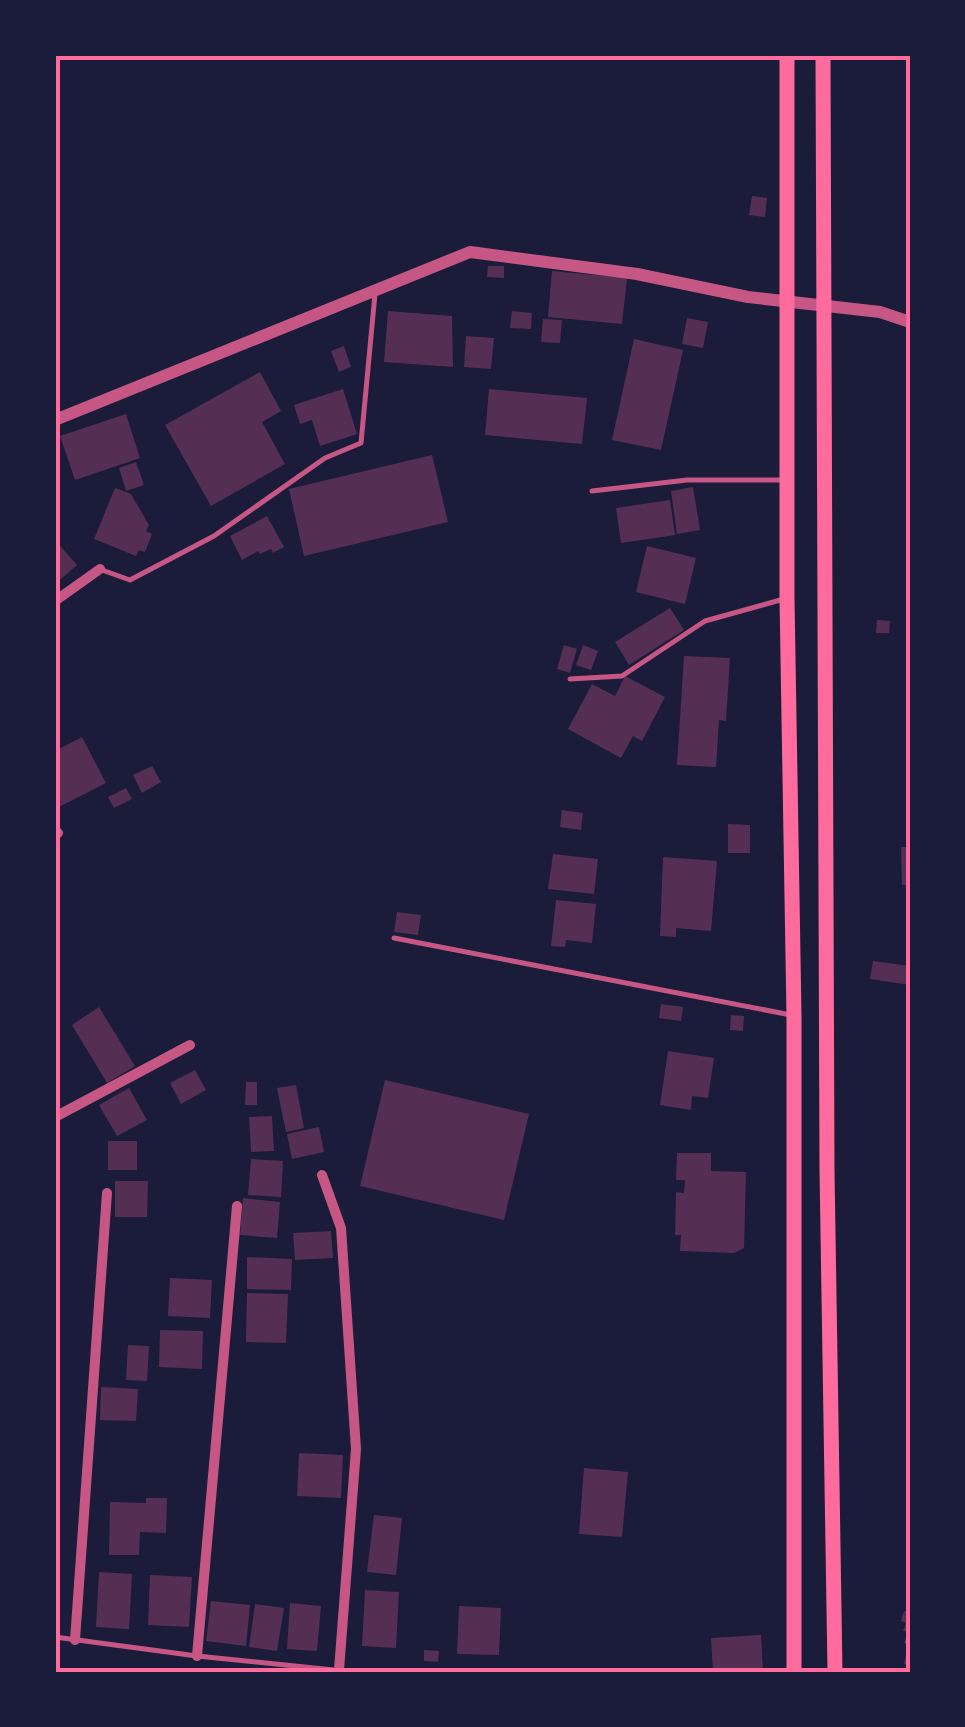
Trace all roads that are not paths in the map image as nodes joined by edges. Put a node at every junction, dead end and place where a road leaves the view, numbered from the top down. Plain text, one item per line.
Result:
1 (787, 55) edge
2 (823, 55) edge
3 (376, 292) junction
4 (786, 300) junction
5 (825, 305) junction
6 (910, 322) edge
7 (55, 420) edge
8 (787, 480) junction
9 (592, 491) dead end
10 (100, 569) joint
11 (787, 598) junction
12 (55, 602) edge
13 (570, 678) dead end
14 (394, 938) dead end
15 (794, 1016) junction
16 (190, 1045) dead end
17 (55, 1117) edge
18 (322, 1174) dead end
19 (106, 1193) dead end
20 (238, 1206) dead end
21 (55, 1637) edge
22 (75, 1640) junction
23 (196, 1656) junction
24 (339, 1670) edge
25 (353, 1672) edge
26 (794, 1672) edge
27 (835, 1672) edge

1 - 4 highway
2 - 5 highway
3 - 4 street
3 - 7 street
3 - 10 lane
4 - 5 street
4 - 8 highway
5 - 6 street
5 - 27 highway
8 - 9 lane
8 - 11 highway
10 - 12 street
11 - 13 lane
11 - 15 highway
14 - 15 lane
15 - 26 highway
16 - 17 street
18 - 24 street
19 - 22 street
20 - 23 street
21 - 22 lane
22 - 23 lane
23 - 24 lane
24 - 25 lane

